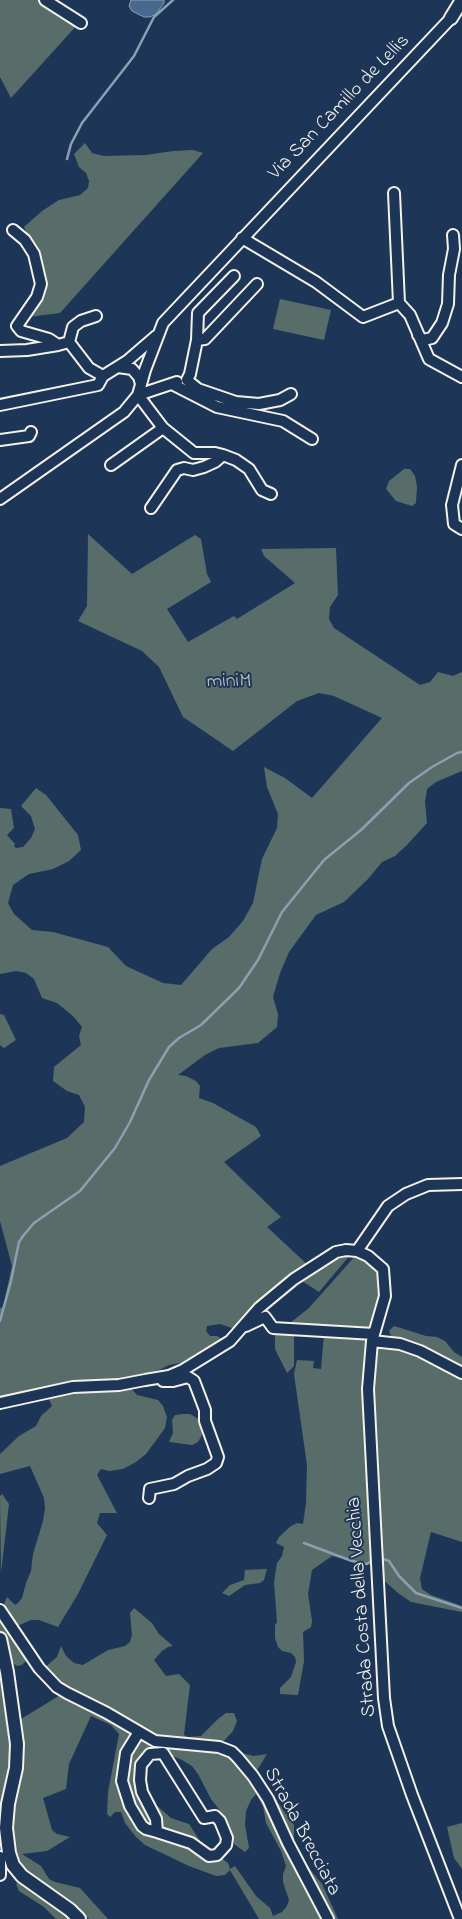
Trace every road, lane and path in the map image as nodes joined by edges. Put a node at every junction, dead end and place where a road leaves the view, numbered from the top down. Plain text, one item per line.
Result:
1 (45, 0) edge
2 (462, 0) edge
3 (451, 18) joint
4 (82, 22) dead end
5 (394, 193) dead end
6 (13, 230) dead end
7 (453, 235) dead end
8 (242, 238) junction
9 (234, 276) dead end
10 (257, 284) dead end
11 (399, 303) junction
12 (96, 316) dead end
13 (159, 334) junction
14 (418, 335) junction
15 (196, 340) junction
16 (63, 344) junction
17 (0, 351) edge
18 (127, 362) junction
19 (146, 366) junction
20 (118, 367) junction
21 (103, 376) junction
22 (462, 377) edge
23 (187, 380) junction
24 (141, 384) junction
25 (172, 384) junction
26 (291, 394) dead end
27 (138, 395) junction
28 (0, 405) edge
29 (163, 428) junction
30 (31, 432) dead end
31 (312, 439) dead end
32 (0, 440) edge
33 (223, 456) junction
34 (111, 465) dead end
35 (462, 465) edge
36 (271, 494) dead end
37 (0, 499) edge
38 (151, 508) dead end
39 (462, 529) edge
40 (462, 1184) edge
41 (357, 1251) junction
42 (240, 1329) junction
43 (373, 1338) junction
44 (462, 1373) edge
45 (145, 1380) junction
46 (0, 1403) edge
47 (149, 1498) dead end
48 (0, 1610) edge
49 (0, 1638) edge
50 (139, 1732) junction
51 (157, 1832) junction
52 (3, 1843) edge
53 (0, 1857) edge
54 (0, 1875) edge
55 (324, 1916) edge
56 (79, 1919) edge
57 (460, 1919) edge

1 - 4 street
2 - 3 main road, Via San Camillo de Lellis
3 - 8 street, Via San Camillo de Lellis
5 - 11 street
6 - 16 street
7 - 14 street
8 - 11 street
8 - 13 street, Via San Camillo de Lellis
9 - 15 street
10 - 15 street
11 - 14 street
12 - 16 street
13 - 18 street, Via San Camillo de Lellis
13 - 19 street, Via San Camillo de Lellis
14 - 22 street
15 - 23 street
16 - 17 street
16 - 21 street
18 - 19 street, Via San Camillo de Lellis
18 - 20 street, Via San Camillo de Lellis
19 - 20 street
19 - 24 street, Via San Camillo de Lellis
20 - 21 street, Via San Camillo de Lellis
20 - 24 street
21 - 28 street, Via San Camillo de Lellis
23 - 25 street
23 - 26 street
24 - 27 street, Via San Camillo de Lellis
25 - 27 street
25 - 31 street
27 - 29 street
27 - 37 street, Via San Camillo de Lellis
29 - 33 street
29 - 34 street
30 - 32 street
33 - 36 street
33 - 38 street
35 - 39 street
40 - 41 street
41 - 42 street
41 - 43 street, Strada Costa della Vecchia
42 - 43 street
42 - 45 street
43 - 44 street
43 - 57 street, Strada Costa della Vecchia
45 - 46 street
45 - 47 street
48 - 50 street, Strada Brecciata
49 - 52 main road
50 - 51 street
50 - 55 street, Strada Brecciata
51 - 51 street
52 - 56 main road
53 - 54 street

